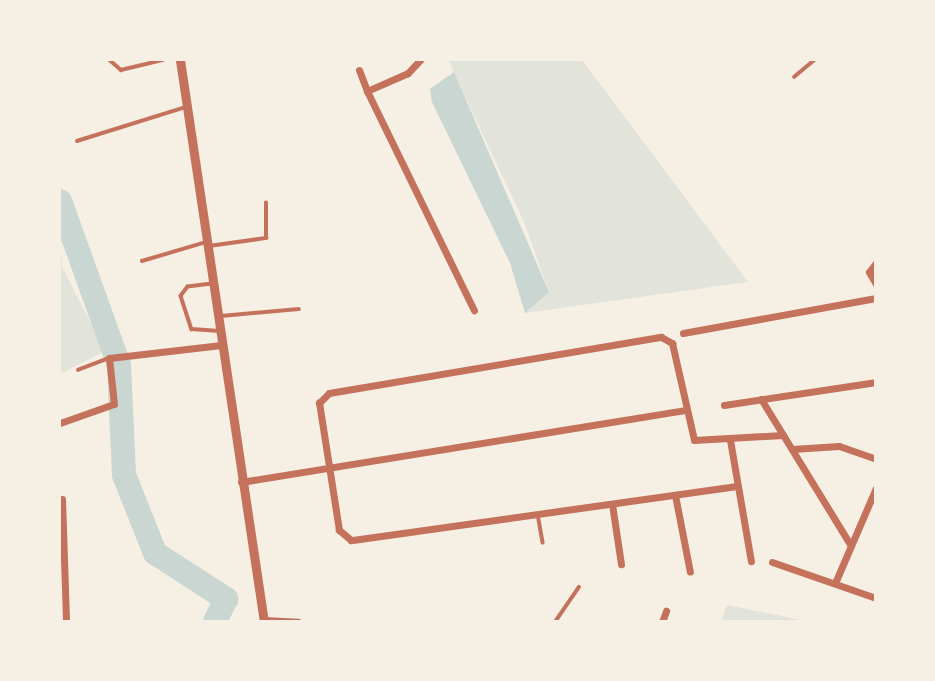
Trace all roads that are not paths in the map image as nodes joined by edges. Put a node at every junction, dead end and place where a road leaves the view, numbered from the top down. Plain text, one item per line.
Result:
1 (110, 60) edge
2 (163, 60) edge
3 (182, 60) edge
4 (420, 60) edge
5 (814, 60) edge
6 (359, 70) dead end
7 (794, 77) dead end
8 (367, 91) junction
9 (187, 107) junction
10 (77, 141) dead end
11 (266, 203) dead end
12 (207, 244) junction
13 (142, 261) dead end
14 (876, 263) edge
15 (874, 282) edge
16 (212, 284) junction
17 (876, 298) edge
18 (299, 309) dead end
19 (474, 310) dead end
20 (217, 317) junction
21 (219, 331) junction
22 (683, 333) dead end
23 (221, 345) junction
24 (109, 358) junction
25 (78, 370) dead end
26 (876, 382) edge
27 (761, 399) junction
28 (724, 405) dead end
29 (686, 410) junction
30 (60, 423) edge
31 (783, 435) junction
32 (730, 440) junction
33 (792, 449) junction
34 (876, 459) edge
35 (329, 467) junction
36 (241, 482) junction
37 (737, 486) junction
38 (876, 488) edge
39 (676, 495) junction
40 (62, 499) dead end
41 (612, 504) junction
42 (867, 507) junction
43 (876, 511) edge
44 (538, 514) junction
45 (61, 524) edge
46 (543, 543) dead end
47 (851, 546) junction
48 (751, 561) dead end
49 (772, 562) dead end
50 (621, 564) dead end
51 (690, 572) dead end
52 (835, 583) junction
53 (579, 587) dead end
54 (876, 598) edge
55 (62, 607) edge
56 (666, 611) dead end
57 (65, 621) edge
58 (264, 621) edge
59 (298, 621) edge
60 (555, 621) edge
61 (662, 621) edge

1 - 2 lane
3 - 9 street
4 - 8 street
5 - 7 lane
6 - 8 street
8 - 19 street
9 - 10 lane
9 - 12 street
11 - 12 lane
12 - 13 lane
12 - 16 street
14 - 15 street
16 - 20 street
16 - 21 lane
17 - 22 street
18 - 20 lane
20 - 21 street
21 - 23 street
23 - 24 street
23 - 36 street
24 - 25 lane
24 - 30 street
26 - 27 street
27 - 28 street
27 - 31 street
29 - 32 street
29 - 35 street
29 - 35 street
31 - 32 street
31 - 33 street
32 - 37 street
33 - 34 street
33 - 47 street
35 - 36 street
35 - 44 street
36 - 58 street
37 - 39 street
37 - 48 street
38 - 42 street
39 - 41 street
39 - 51 street
40 - 45 street
41 - 44 street
41 - 50 street
42 - 43 street
42 - 47 street
44 - 46 lane
45 - 55 street
47 - 52 street
49 - 52 street
52 - 54 street
53 - 60 lane
55 - 57 street
56 - 61 street
58 - 59 street

